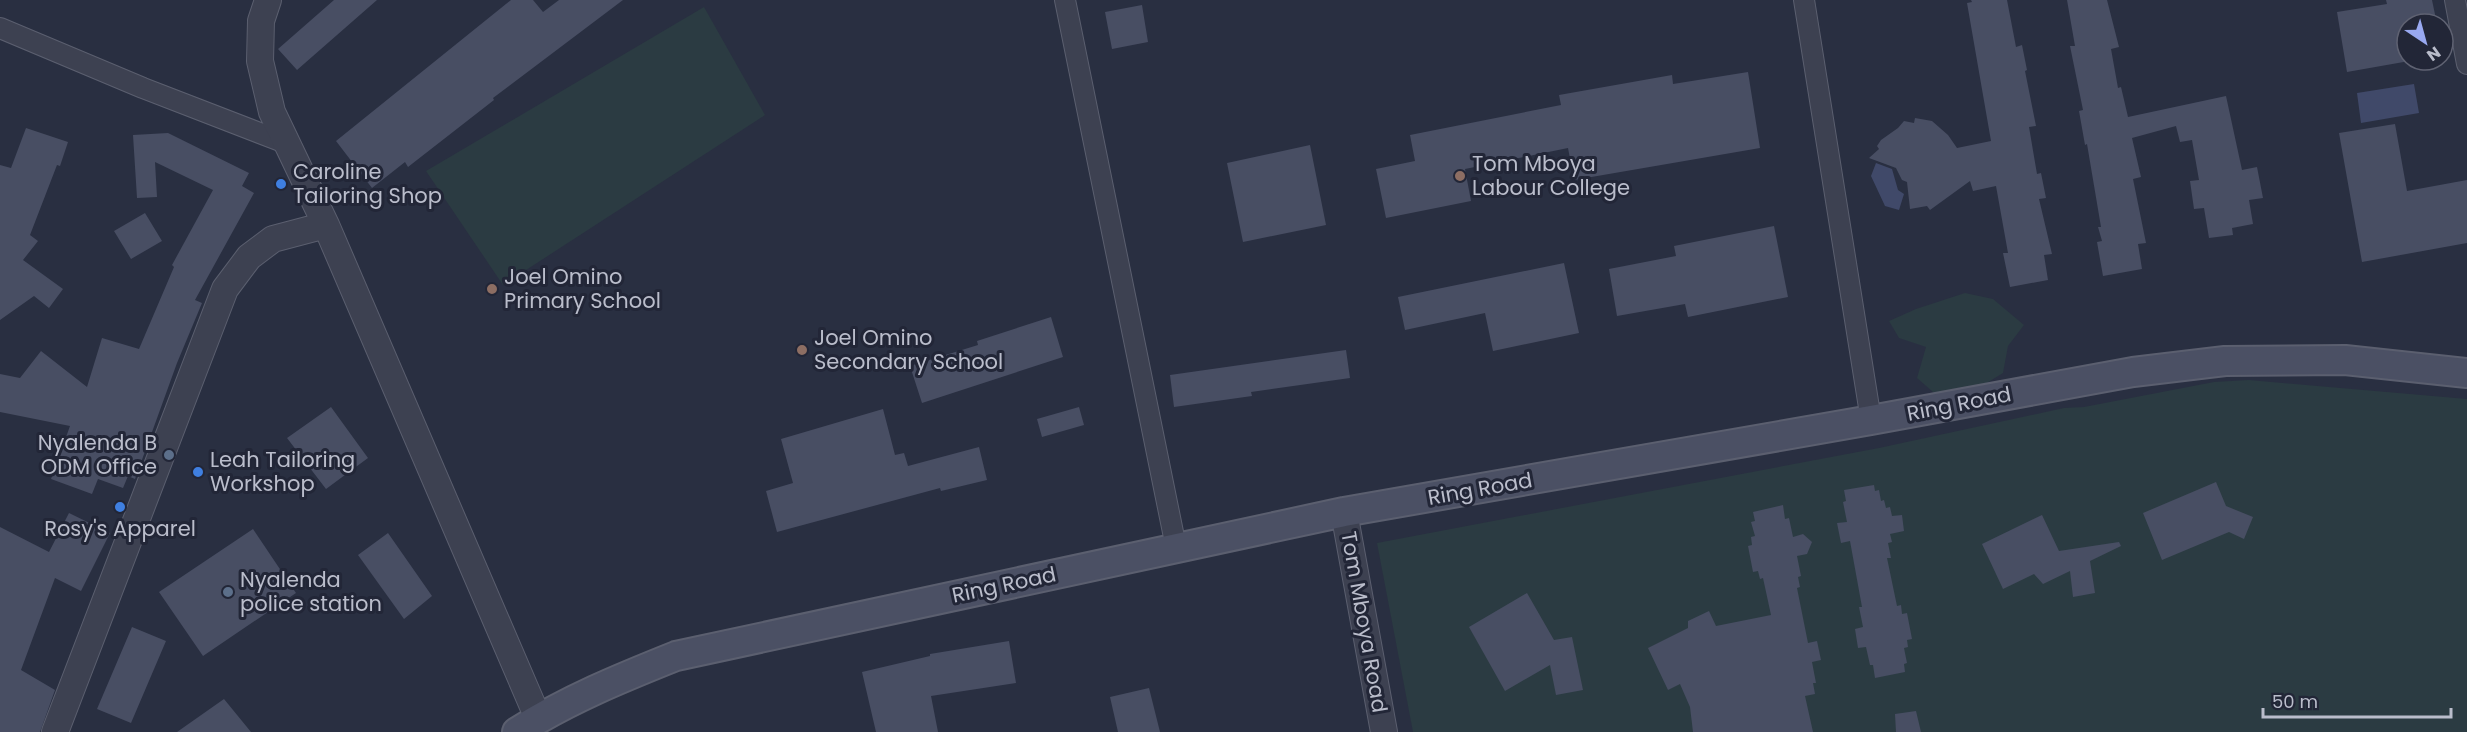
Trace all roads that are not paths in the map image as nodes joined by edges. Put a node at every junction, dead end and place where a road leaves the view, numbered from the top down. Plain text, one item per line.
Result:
1 (268, 0) edge
2 (1065, 0) edge
3 (1804, 0) edge
4 (2455, 0) edge
5 (0, 28) edge
6 (2467, 64) edge
7 (288, 144) junction
8 (326, 225) junction
9 (2467, 373) edge
10 (1871, 420) junction
11 (1344, 512) junction
12 (1176, 547) junction
13 (528, 725) edge
14 (55, 732) edge
15 (1384, 732) edge

1 - 7 street
2 - 12 street
3 - 10 street
4 - 6 street
5 - 7 street
7 - 8 street
8 - 13 street
8 - 14 street
9 - 10 main road, Ring Road
10 - 11 main road, Ring Road
11 - 12 main road, Ring Road
11 - 15 street, Tom Mboya Road
12 - 13 main road, Ring Road

